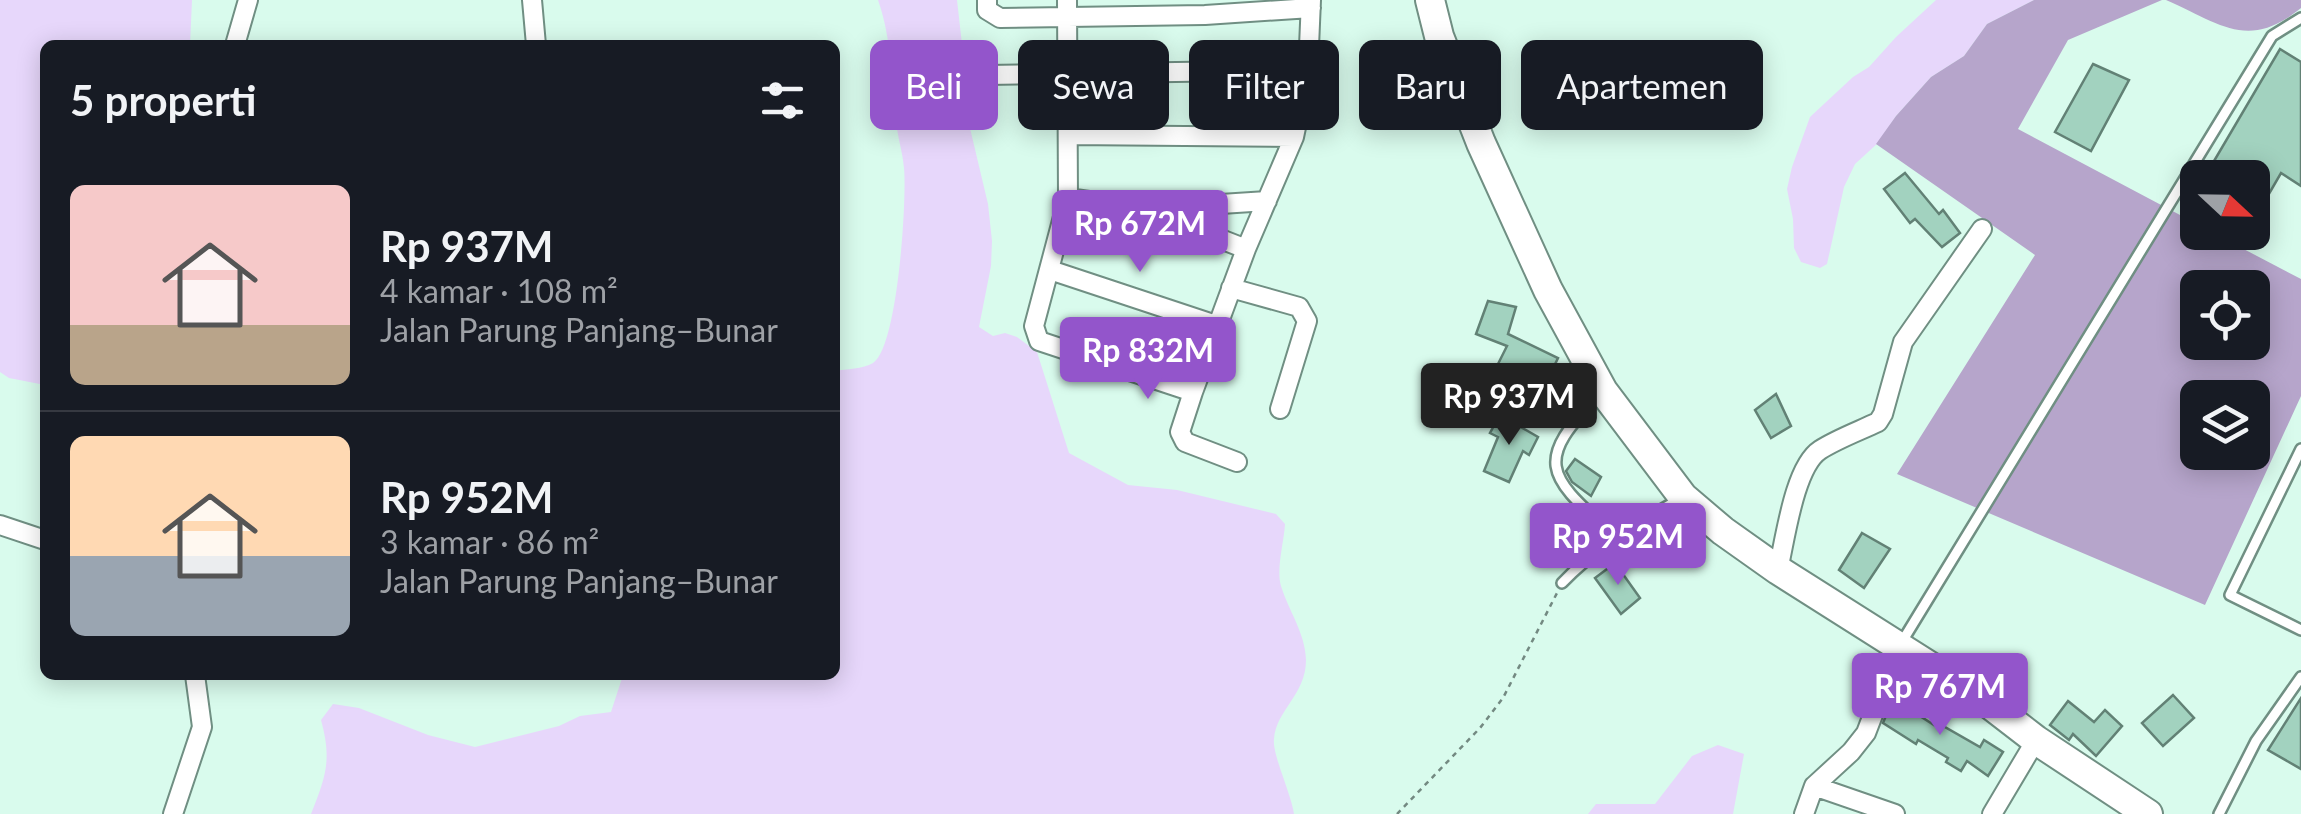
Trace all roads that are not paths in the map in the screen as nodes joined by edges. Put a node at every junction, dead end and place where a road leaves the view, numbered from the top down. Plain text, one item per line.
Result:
1 (248, 0) edge
2 (532, 0) edge
3 (987, 0) edge
4 (1430, 0) edge
5 (1311, 4) edge
6 (1067, 9) edge
7 (2301, 18) edge
8 (236, 40) edge
9 (536, 40) edge
10 (1067, 40) edge
11 (1309, 40) edge
12 (1069, 130) edge
13 (1295, 130) edge
14 (1069, 136) junction
15 (1294, 137) junction
16 (1068, 198) junction
17 (1267, 201) junction
18 (1144, 209) junction
19 (1982, 229) dead end
20 (1246, 249) junction
21 (1050, 270) junction
22 (1231, 288) junction
23 (1216, 325) junction
24 (1603, 391) junction
25 (1193, 392) junction
26 (1280, 409) dead end
27 (2301, 449) edge
28 (1237, 462) dead end
29 (1683, 497) junction
30 (0, 525) edge
31 (40, 538) edge
32 (1615, 538) junction
33 (1778, 570) junction
34 (1562, 583) road end
35 (2301, 630) edge
36 (1899, 647) junction
37 (2301, 677) edge
38 (197, 680) edge
39 (2036, 740) junction
40 (1814, 786) junction
41 (174, 814) edge
42 (1804, 814) edge
43 (1896, 814) edge
44 (1992, 814) edge
45 (2148, 814) edge
46 (2219, 814) edge

1 - 8 street
2 - 9 street
3 - 6 street
4 - 24 main road
5 - 6 street
5 - 11 street
6 - 10 street
7 - 36 lane
12 - 14 street
13 - 15 street
14 - 15 street
14 - 16 street
15 - 17 street
16 - 18 street
16 - 21 street
17 - 18 street
17 - 20 street
18 - 20 street
19 - 33 street
20 - 22 street
21 - 23 street
21 - 25 street
22 - 23 street
22 - 26 street
23 - 25 street
24 - 29 main road
24 - 32 lane
25 - 28 street
27 - 35 lane
29 - 32 lane
29 - 33 main road
30 - 31 street
32 - 34 lane
33 - 36 main road
36 - 39 main road
36 - 40 street
37 - 46 lane
38 - 41 street
39 - 44 street
39 - 45 main road
40 - 42 street
40 - 43 street

